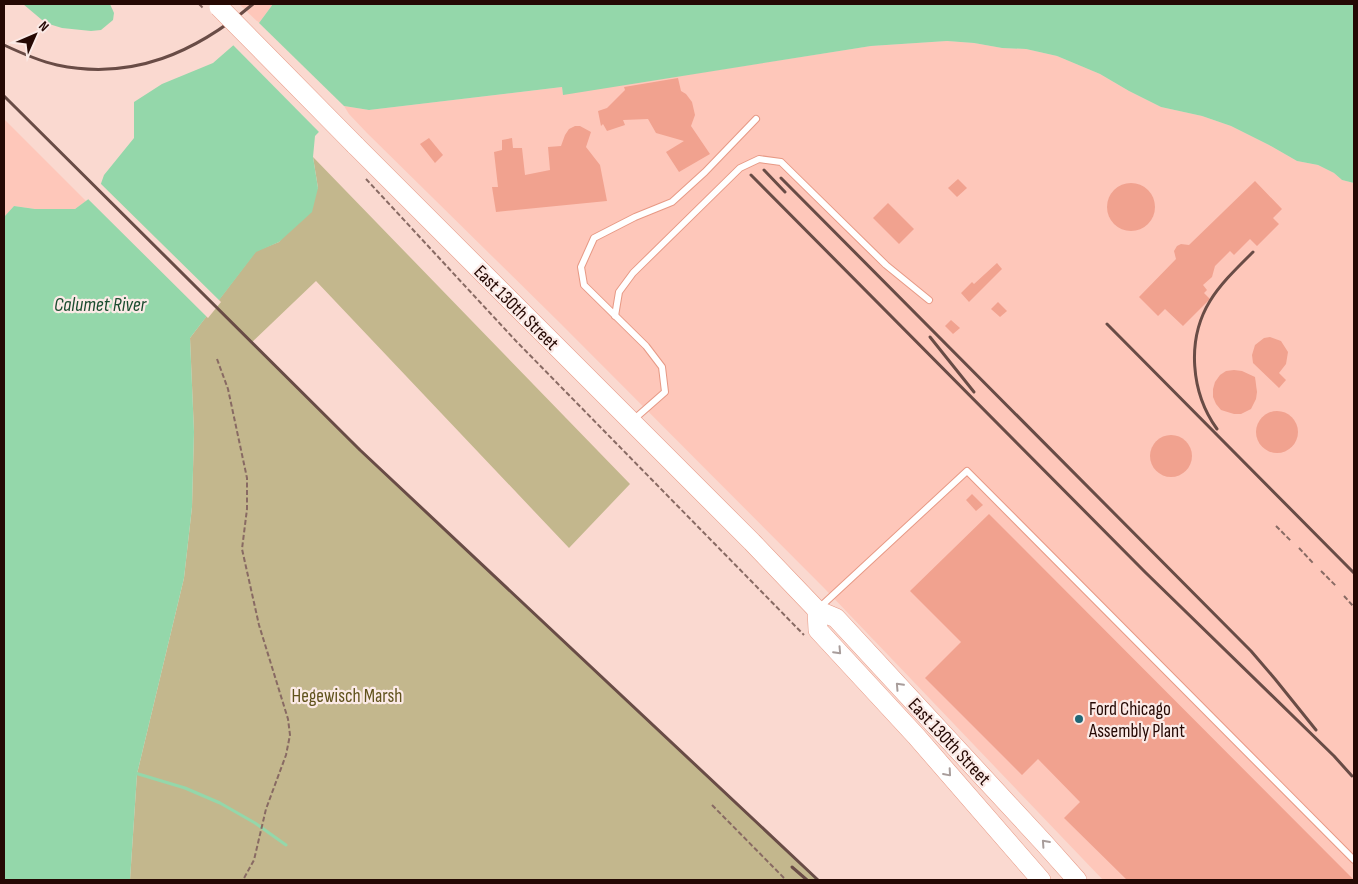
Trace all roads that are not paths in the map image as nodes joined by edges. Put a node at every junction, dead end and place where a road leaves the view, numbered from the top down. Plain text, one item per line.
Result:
1 (217, 5) edge
2 (756, 119) dead end
3 (929, 300) dead end
4 (615, 316) junction
5 (632, 422) junction
6 (817, 610) junction
7 (1354, 860) edge
8 (1041, 880) edge
9 (1077, 880) edge

1 - 5 main road, East 130th Street, bridge
2 - 4 lane
3 - 4 lane
4 - 5 lane
5 - 6 main road, East 130th Street
6 - 7 lane
6 -> 8 main road, East 130th Street
9 -> 6 main road, East 130th Street

